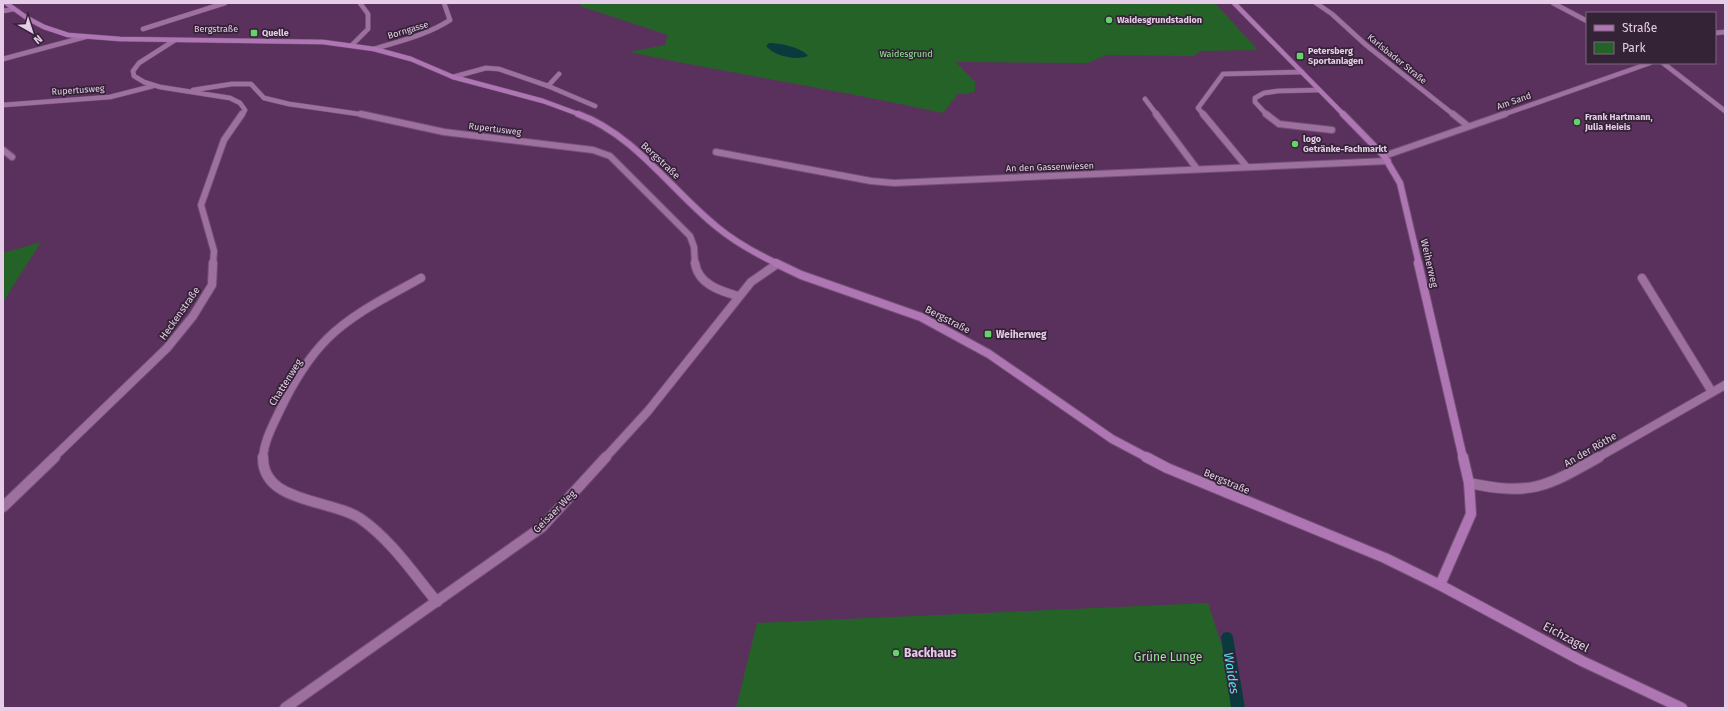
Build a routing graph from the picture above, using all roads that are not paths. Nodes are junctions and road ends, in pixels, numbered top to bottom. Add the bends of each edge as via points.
1 (6, 3) edge
2 (225, 3) edge
3 (360, 3) edge
4 (444, 3) edge
5 (1234, 3) edge
6 (1316, 3) edge
7 (1553, 3) edge
8 (14, 9) junction
9 (3, 11) edge
10 (1586, 20) edge
11 (143, 29) dead end
12 (85, 37) junction
13 (175, 40) junction
14 (352, 45) junction
15 (374, 48) junction
16 (3, 59) edge
17 (1647, 64) edge
18 (1664, 64) edge
19 (1302, 72) junction
20 (559, 74) dead end
21 (453, 77) junction
22 (153, 86) junction
23 (548, 86) junction
24 (1319, 90) junction
25 (187, 91) junction
26 (1145, 99) dead end
27 (3, 105) edge
28 (595, 106) dead end
29 (1725, 111) edge
30 (1468, 126) junction
31 (1332, 130) dead end
32 (3, 150) edge
33 (716, 152) dead end
34 (12, 157) dead end
35 (1386, 158) junction
36 (1247, 167) junction
37 (1197, 170) junction
38 (777, 264) junction
39 (421, 278) dead end
40 (1642, 278) dead end
41 (738, 296) junction
42 (1725, 385) edge
43 (1712, 392) junction
44 (1469, 483) junction
45 (3, 507) edge
46 (1440, 585) junction
47 (437, 602) junction
48 (285, 708) edge
49 (1682, 708) edge

1 - 8 main road, Bergstraße
2 - 11 street
3 - 14 street via 369,15 369,22 365,34
4 - 15 street, Borngasse via 450,20 442,26
5 - 19 main road, Weiherweg
6 - 30 street, Karlsbader Straße
7 - 10 street
8 - 9 street
8 - 12 main road, Bergstraße via 44,27
12 - 13 main road, Bergstraße
12 - 16 street
13 - 14 main road, Bergstraße via 323,42
13 - 22 street, Heckenstraße via 139,63 133,71 139,82
14 - 15 main road, Bergstraße
15 - 21 main road, Bergstraße via 411,59
17 - 30 street, Am Sand
18 - 29 street
19 - 24 main road, Weiherweg
19 - 36 street via 1223,74 1198,108
20 - 23 street
21 - 23 street via 486,68 499,69
21 - 38 main road, Bergstraße via 543,101 593,119 620,136 718,228 740,244
22 - 25 street, Heckenstraße
22 - 27 street, Rupertusweg via 110,97
23 - 28 street
24 - 31 street via 1264,93 1255,98 1255,102 1279,124
24 - 35 main road, Weiherweg
25 - 41 street, Rupertusweg via 220,85 251,84 264,98 289,104 364,114 444,132 603,152 690,236 696,252 698,274 704,281 714,288
25 - 45 street, Heckenstraße via 233,98 245,107 224,140 202,205 214,252 212,285 193,316 167,348
26 - 37 street
30 - 35 street, Am Sand
32 - 34 street
33 - 37 street, An den Gassenwiesen via 894,183
35 - 36 street, An den Gassenwiesen
35 - 44 main road, Weiherweg via 1400,183
36 - 37 street, An den Gassenwiesen
38 - 41 street, Geisaer Weg via 751,282
38 - 46 main road, Bergstraße via 921,317 988,354 1112,440 1167,468 1385,558
39 - 47 street, Chattenweg via 349,322 318,350 281,407 265,445 261,464 270,480 280,488 295,496 344,510 378,532
40 - 43 street
41 - 47 street, Geisaer Weg via 648,411 542,527
42 - 43 street, An der Röthe
43 - 44 street, An der Röthe via 1560,479 1538,488 1516,491
44 - 46 main road, Weiherweg via 1471,514
46 - 49 main road, Eichzagel via 1582,661
47 - 48 street, Geisaer Weg

